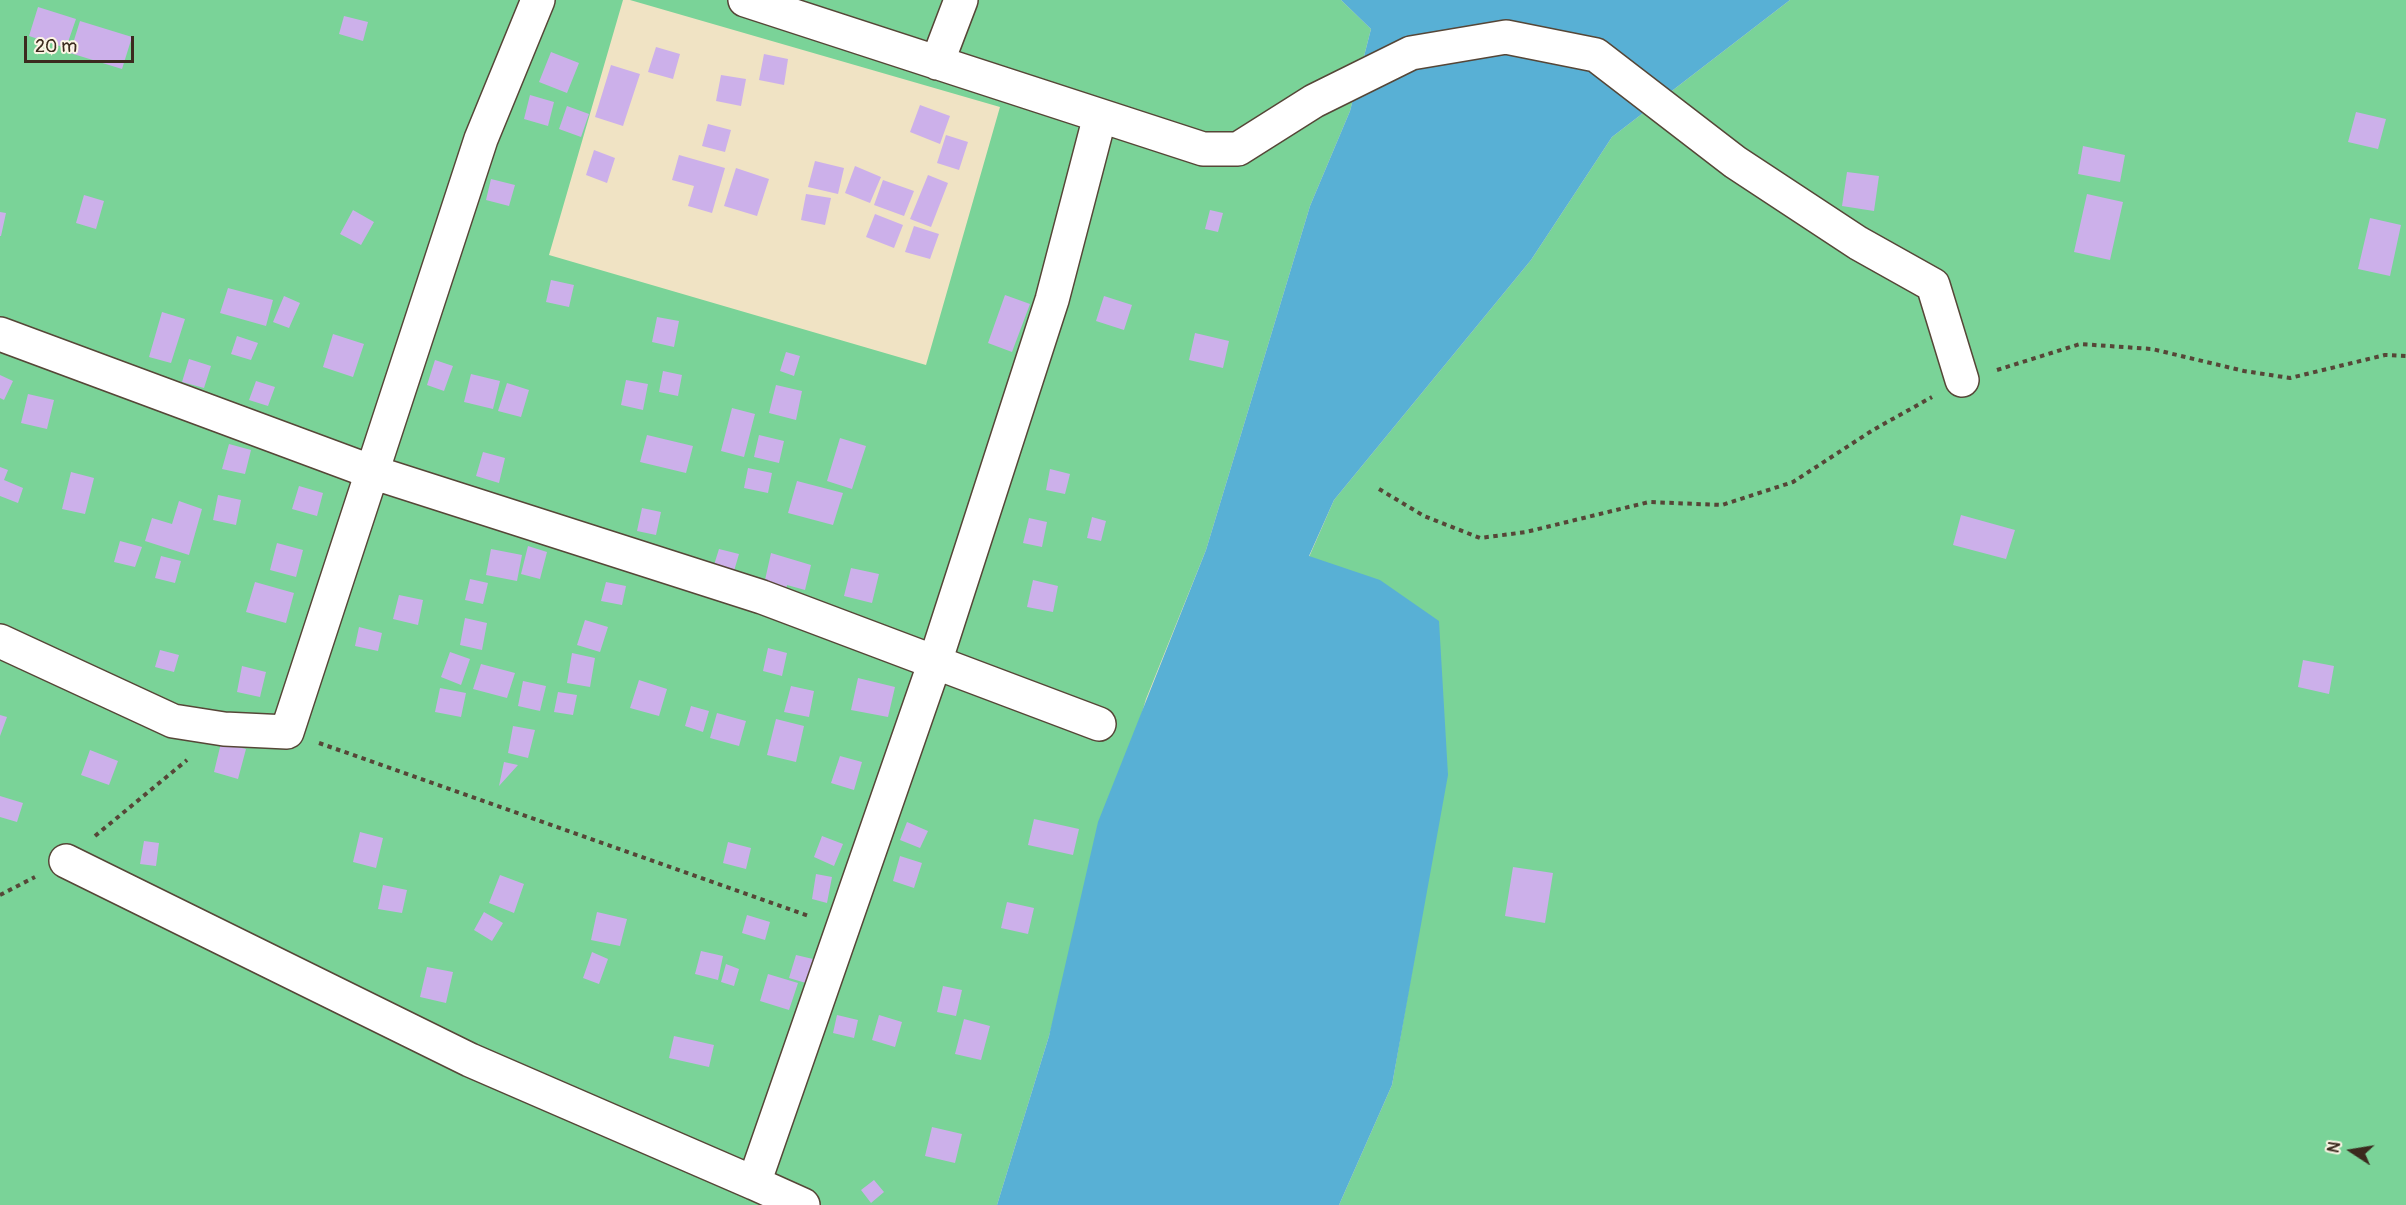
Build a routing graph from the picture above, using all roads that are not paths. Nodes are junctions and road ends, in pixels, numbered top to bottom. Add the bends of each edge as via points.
1 (538, 0) edge
2 (745, 0) edge
3 (961, 0) edge
4 (937, 63) junction
5 (1100, 116) junction
6 (0, 334) edge
7 (1962, 380) road end
8 (372, 472) junction
9 (0, 641) edge
10 (935, 662) junction
11 (1099, 724) dead end
12 (66, 861) road end
13 (754, 1183) junction
14 (803, 1205) edge

1 - 8 street via 481,139
2 - 4 street
3 - 4 street
4 - 5 street
5 - 7 street via 1203,149 1238,148 1314,101 1411,53 1506,37 1596,55 1735,162 1858,243 1933,285
5 - 10 street via 1052,300
6 - 8 street
8 - 9 street via 287,732 224,729 173,721
8 - 10 street via 762,597
10 - 11 street
10 - 13 street
12 - 13 street via 470,1060
13 - 14 street

